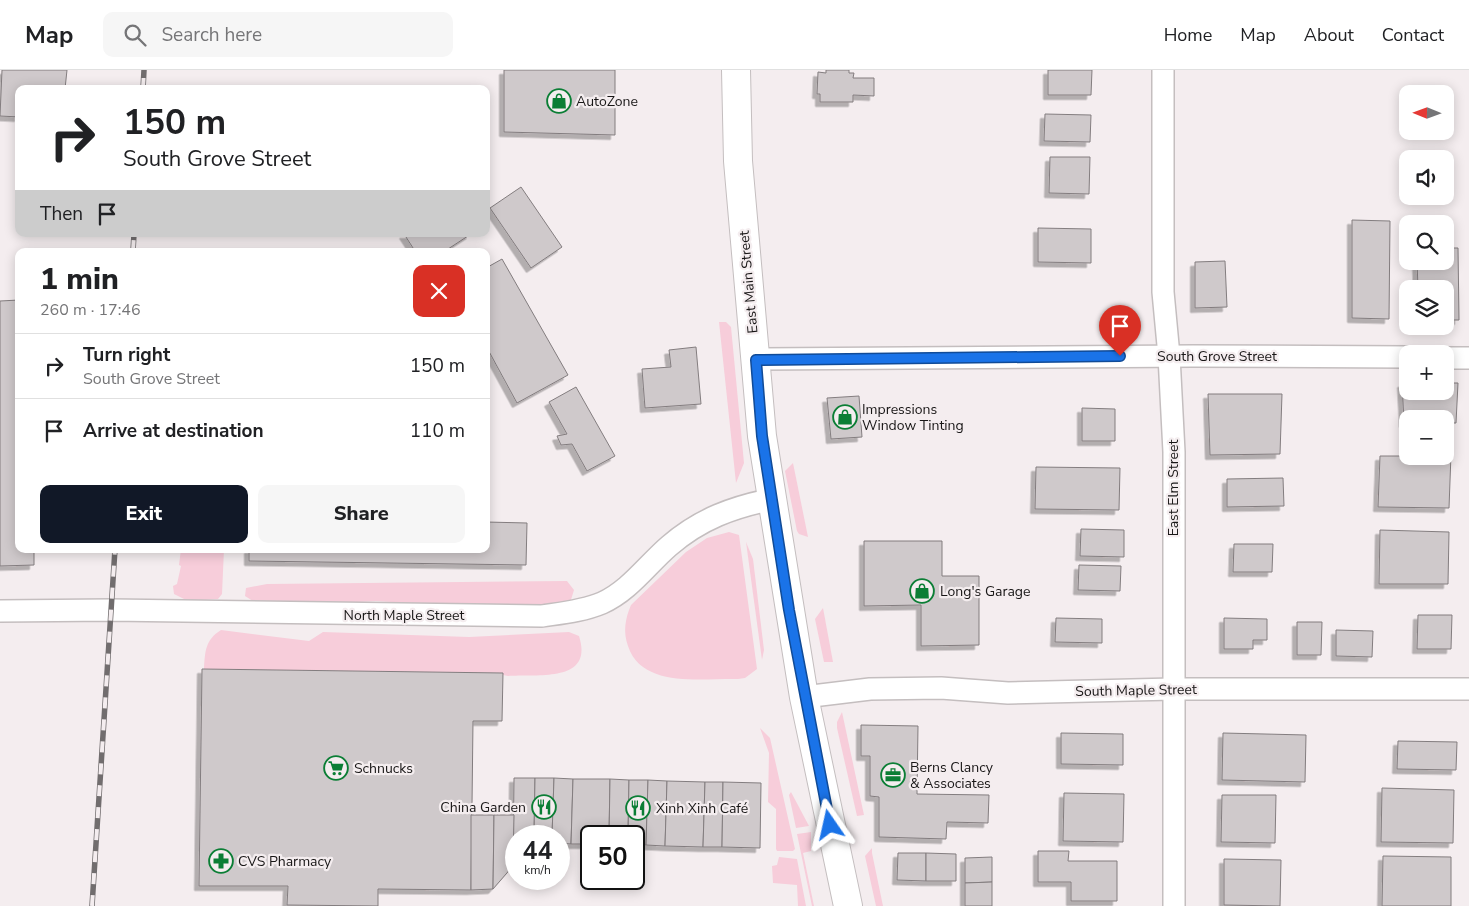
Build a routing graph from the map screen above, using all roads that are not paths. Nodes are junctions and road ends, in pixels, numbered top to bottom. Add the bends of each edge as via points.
1 (736, 70) edge
2 (1163, 70) edge
3 (1169, 356) junction
4 (1399, 357) edge
5 (1454, 358) edge
6 (1469, 358) edge
7 (756, 360) junction
8 (773, 499) junction
9 (0, 611) edge
10 (1173, 689) junction
11 (1469, 689) edge
12 (804, 697) junction
13 (848, 906) edge
14 (1174, 906) edge

1 - 7 main road, East Main Street via 738,161
2 - 3 street, East Elm Street via 1163,292
3 - 4 street, South Grove Street
3 - 7 street, South Grove Street
3 - 10 street, East Elm Street via 1174,452
5 - 6 street
7 - 8 main road, East Main Street via 762,436
8 - 9 street, North Maple Street via 719,513 695,526 669,546 624,590 602,603 574,612 532,616
8 - 12 main road, East Main Street
10 - 11 street, South Maple Street
10 - 12 street, South Maple Street via 1008,692 914,688 870,689
10 - 14 street, East Elm Street
12 - 13 main road, East Main Street

